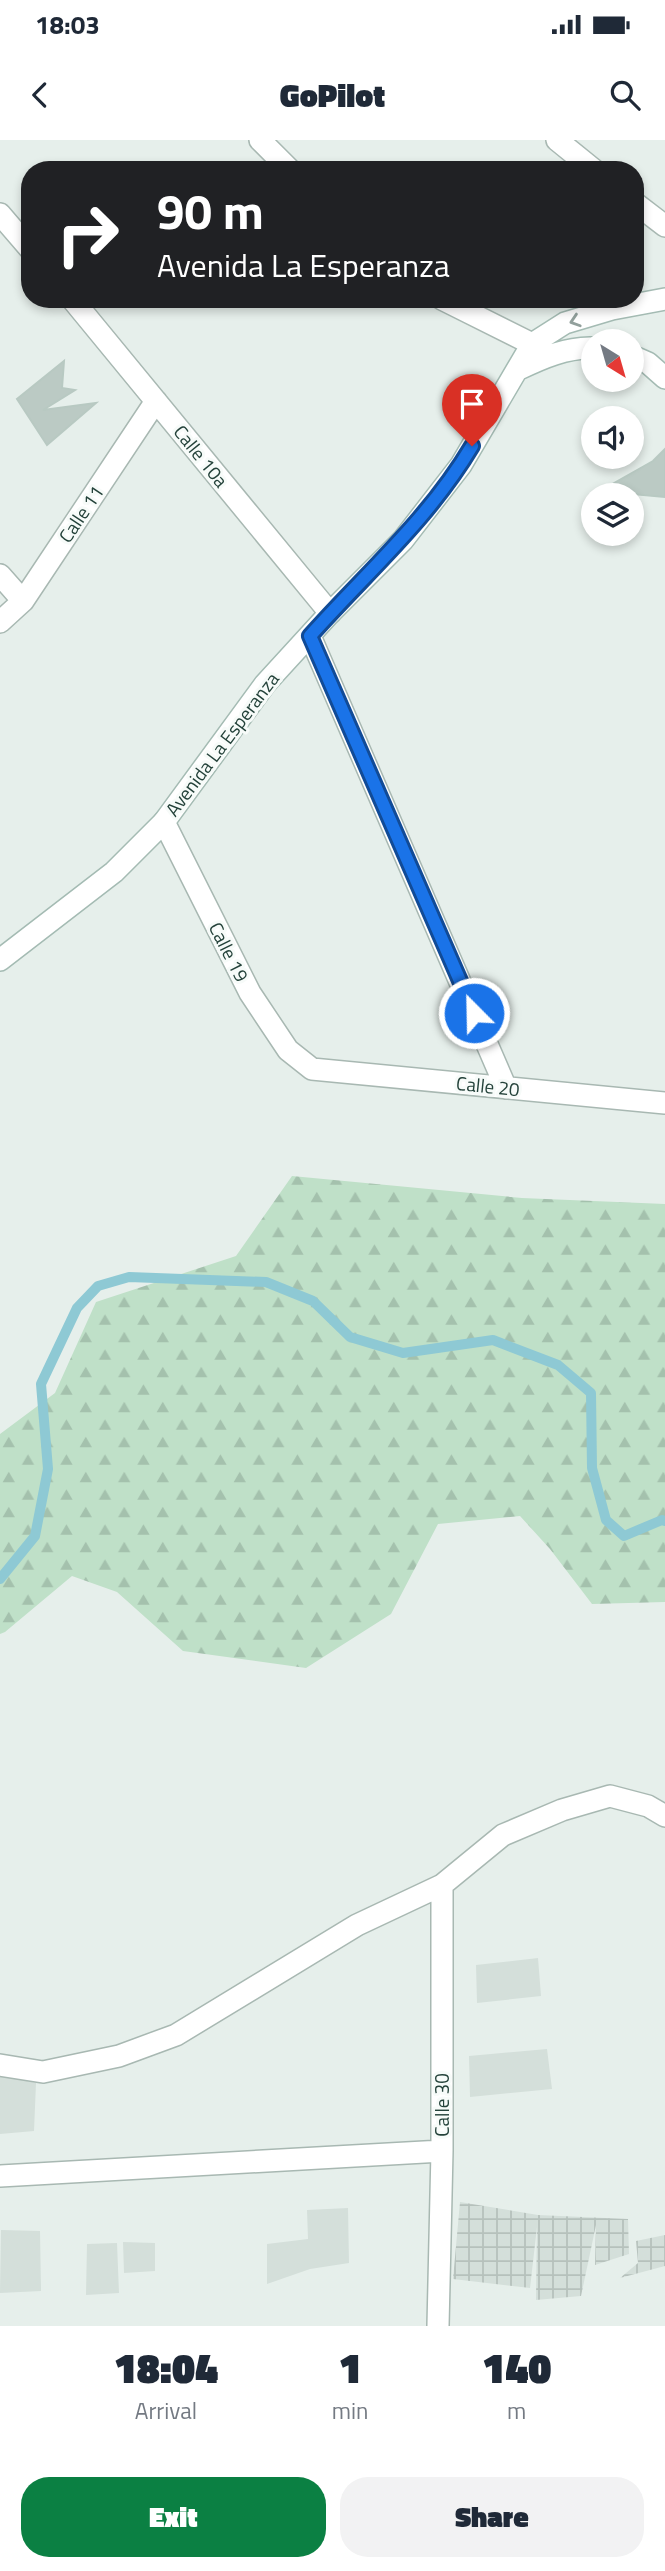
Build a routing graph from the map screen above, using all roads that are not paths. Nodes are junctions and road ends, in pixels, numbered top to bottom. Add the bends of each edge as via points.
1 (260, 140) edge
2 (557, 140) edge
3 (281, 161) edge
4 (583, 161) edge
5 (644, 210) edge
6 (0, 214) edge
7 (665, 226) edge
8 (21, 238) edge
9 (665, 299) edge
10 (644, 303) edge
11 (79, 308) edge
12 (460, 308) edge
13 (617, 308) edge
14 (532, 344) junction
15 (581, 347) edge
16 (644, 361) edge
17 (519, 369) junction
18 (665, 378) edge
19 (156, 401) junction
20 (0, 575) edge
21 (23, 600) junction
22 (330, 613) junction
23 (0, 622) edge
24 (310, 636) junction
25 (164, 822) junction
26 (0, 960) edge
27 (312, 1069) joint
28 (506, 1088) junction
29 (665, 1103) edge
30 (665, 1816) edge
31 (442, 1885) junction
32 (0, 2065) edge
33 (442, 2151) junction
34 (0, 2176) edge
35 (438, 2326) edge

1 - 3 street
2 - 4 street
5 - 7 street
6 - 8 street
9 -> 10 street
11 - 19 street, Calle 10a
12 - 14 street
13 -> 14 street via 565,323
14 - 17 street, Avenida La Esperanza
15 - 17 street
16 - 18 street
17 - 22 street, Avenida La Esperanza via 461,465 403,540
19 - 21 street, Calle 11
19 - 22 street, Calle 10a
20 - 21 street
21 - 23 street, Calle 11
22 - 24 street, Avenida La Esperanza
24 - 25 street, Avenida La Esperanza via 265,684
24 - 28 street
25 - 26 street, Avenida La Esperanza via 114,872
25 - 27 street, Calle 19 via 250,993 288,1050
27 - 28 street, Calle 20
28 - 29 street, Calle 20
30 - 31 street via 648,1806 610,1796 562,1810 503,1835
31 - 32 street via 357,1925 176,2035 119,2056 43,2072
31 - 33 street, Calle 30
33 - 34 street
33 - 35 street, Calle 30

